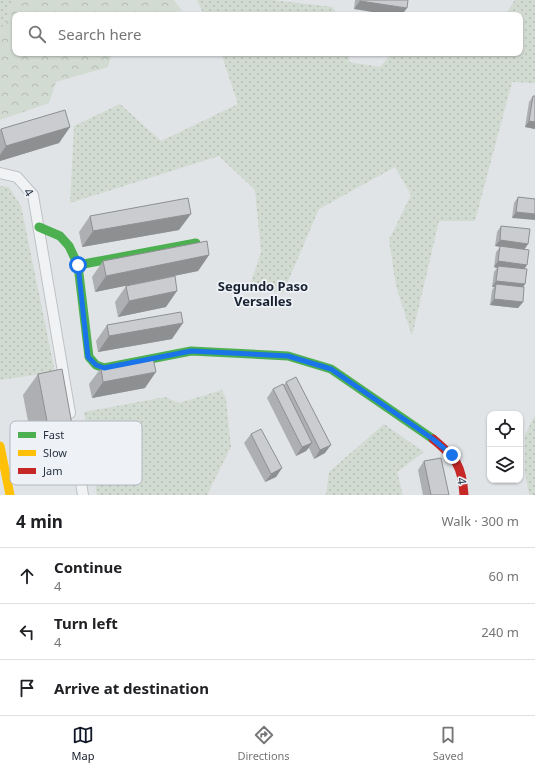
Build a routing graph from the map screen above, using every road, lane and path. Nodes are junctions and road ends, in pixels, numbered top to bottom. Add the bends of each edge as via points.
1 (0, 173) edge
2 (39, 227) junction
3 (196, 243) edge
4 (78, 265) junction
5 (71, 421) edge
6 (0, 446) edge
7 (81, 485) edge
8 (10, 495) edge
9 (83, 495) edge
10 (464, 495) edge

1 - 2 street, 4 via 17,177 33,195
2 - 4 street, 4 via 60,236 69,246
2 - 5 street, 4
3 - 4 street
4 - 10 street, 4 via 88,357 96,365 104,368 191,351 288,356 331,369 433,439 452,455 462,476
6 - 8 street
7 - 9 street, 4

